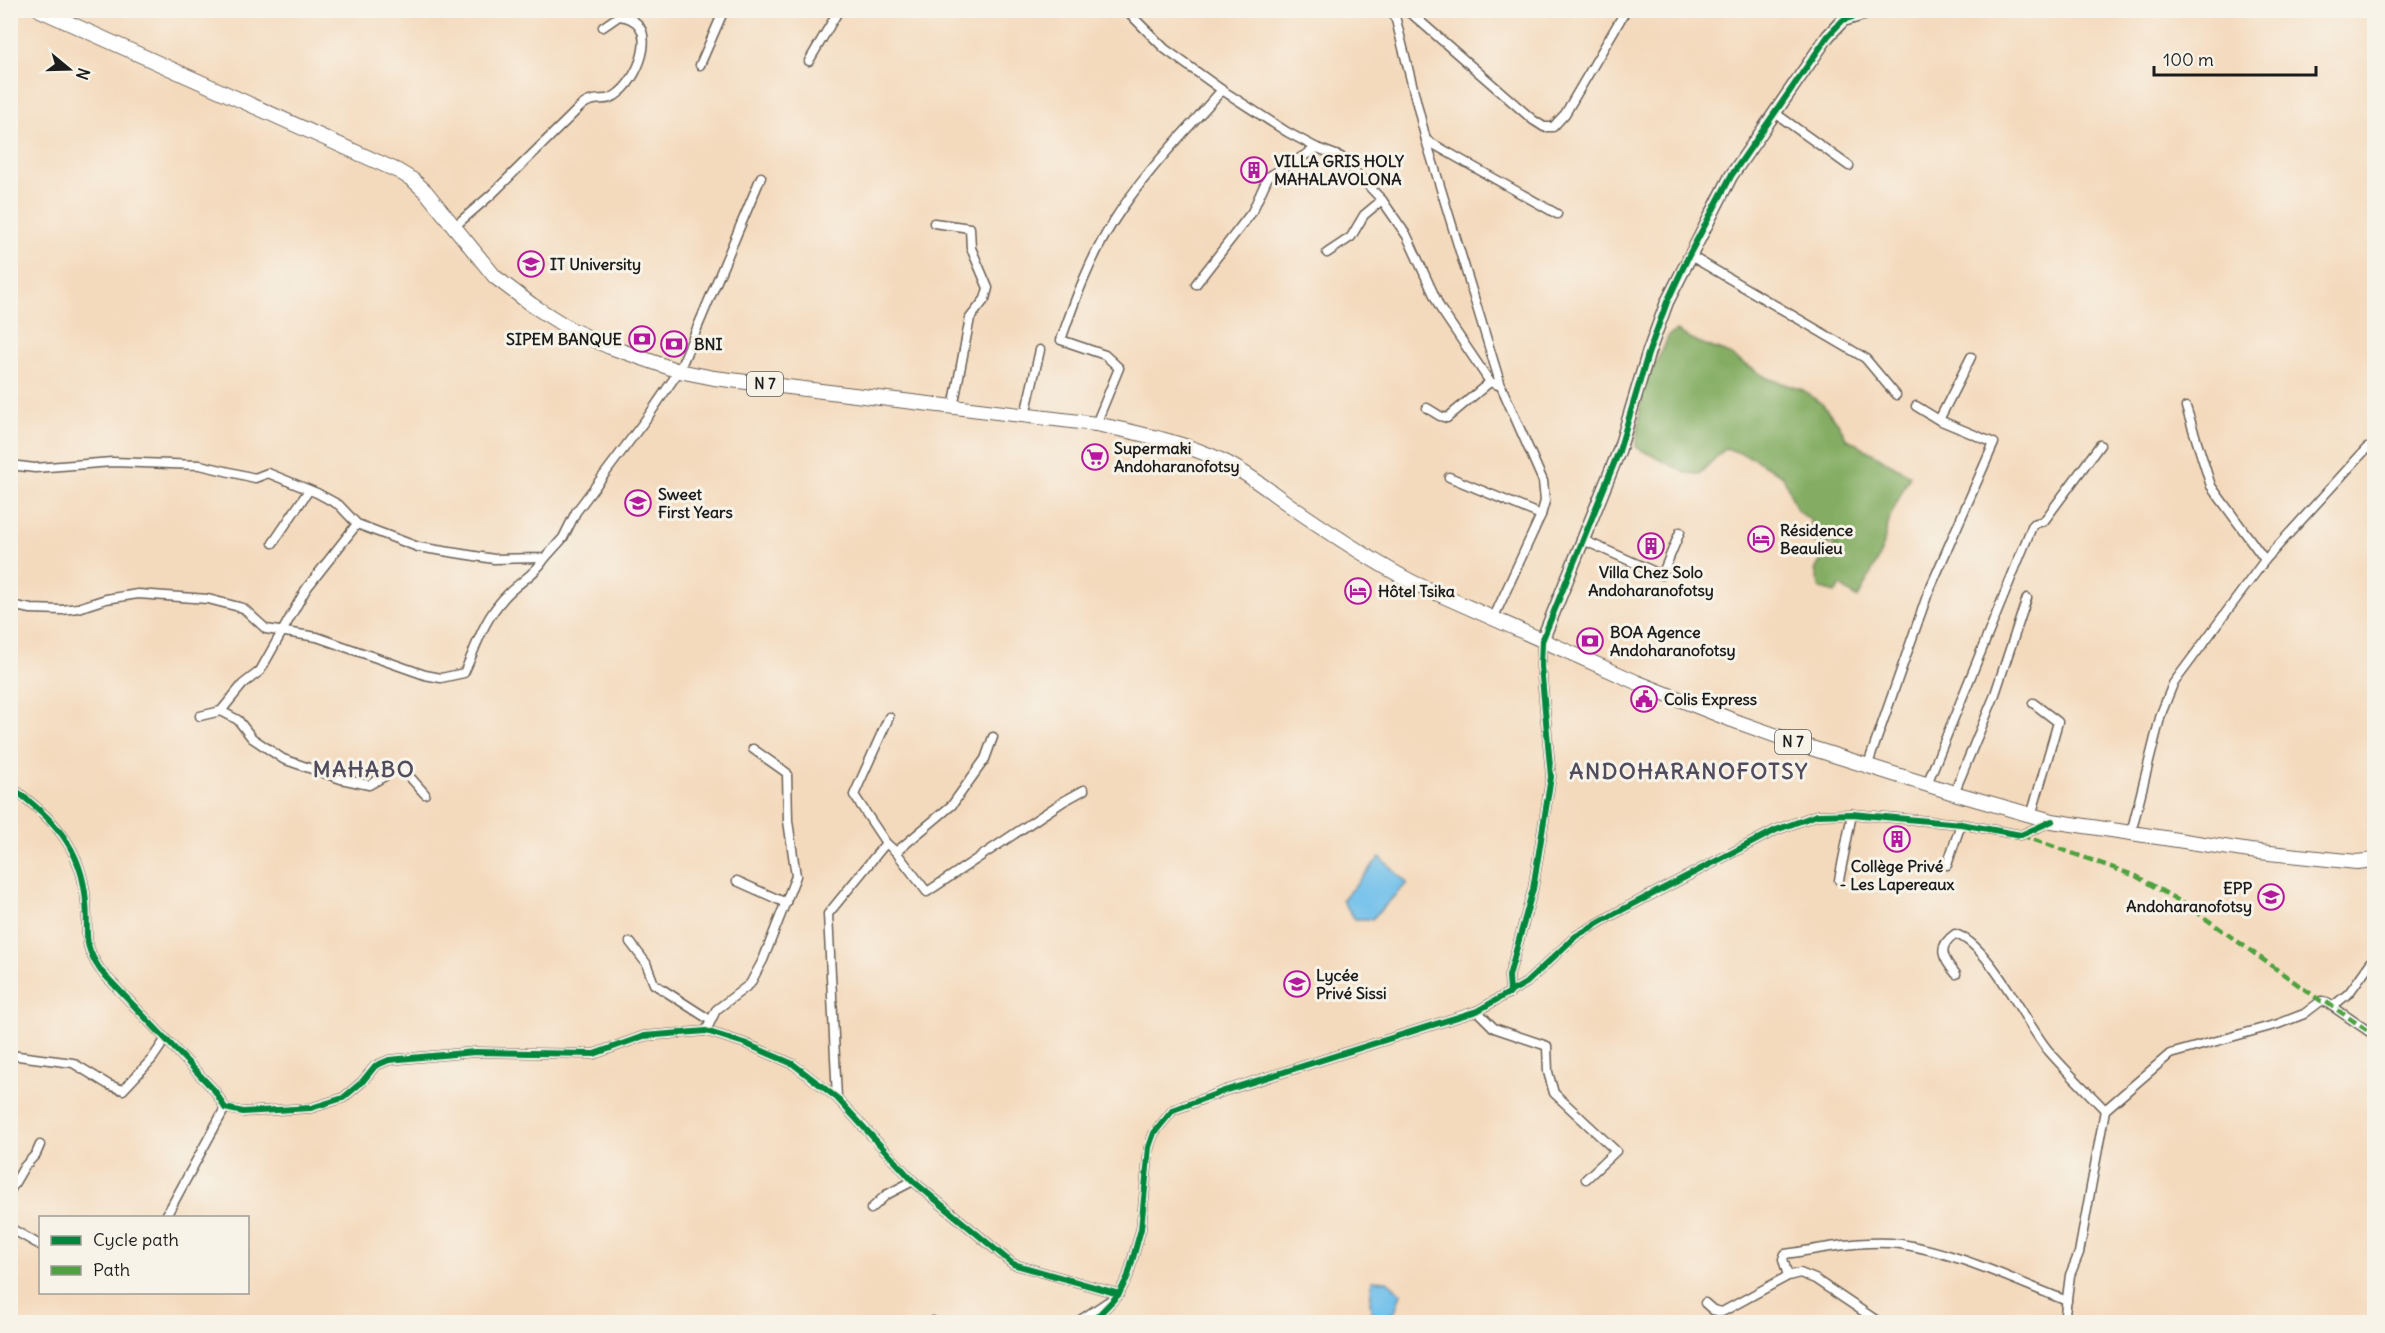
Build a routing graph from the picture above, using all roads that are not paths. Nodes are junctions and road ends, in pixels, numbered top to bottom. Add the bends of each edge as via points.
1 (40, 10) edge
2 (724, 10) edge
3 (839, 10) edge
4 (1126, 10) edge
5 (1390, 10) edge
6 (1403, 10) edge
7 (1626, 10) edge
8 (1876, 10) edge
9 (1414, 13) edge
10 (603, 27) dead end
11 (809, 61) dead end
12 (700, 65) dead end
13 (1222, 90) junction
14 (1775, 113) junction
15 (1426, 140) junction
16 (1317, 148) junction
17 (1849, 166) dead end
18 (761, 177) dead end
19 (1382, 200) junction
20 (1557, 214) dead end
21 (934, 223) dead end
22 (455, 226) junction
23 (1327, 253) dead end
24 (1689, 255) junction
25 (1196, 284) dead end
26 (1040, 350) dead end
27 (1971, 357) dead end
28 (679, 371) junction
29 (1490, 382) junction
30 (1501, 386) junction
31 (1896, 395) dead end
32 (1916, 406) dead end
33 (2186, 407) dead end
34 (953, 408) junction
35 (1427, 408) dead end
36 (1025, 415) junction
37 (1939, 420) junction
38 (1096, 424) junction
39 (2100, 445) dead end
40 (2367, 448) dead end
41 (10, 465) edge
42 (1449, 477) dead end
43 (309, 490) junction
44 (1541, 515) junction
45 (357, 524) junction
46 (1680, 532) dead end
47 (1582, 540) junction
48 (273, 543) dead end
49 (546, 558) junction
50 (2265, 560) junction
51 (2027, 598) dead end
52 (10, 605) edge
53 (1493, 619) junction
54 (281, 631) junction
55 (1542, 641) junction
56 (2033, 704) dead end
57 (221, 711) junction
58 (200, 716) dead end
59 (889, 717) dead end
60 (993, 737) dead end
61 (753, 749) dead end
62 (1868, 767) junction
63 (1927, 784) junction
64 (11, 785) edge
65 (1084, 790) dead end
66 (1954, 793) junction
67 (425, 794) dead end
68 (10, 810) edge
69 (1852, 814) junction
70 (2031, 816) junction
71 (2052, 821) junction
72 (1960, 824) junction
73 (2131, 833) junction
74 (886, 843) junction
75 (896, 852) junction
76 (2374, 860) edge
77 (1947, 865) dead end
78 (1839, 880) dead end
79 (737, 881) dead end
80 (786, 903) junction
81 (630, 942) dead end
82 (2374, 958) edge
83 (1956, 974) dead end
84 (1510, 993) junction
85 (2333, 1006) junction
86 (1477, 1011) junction
87 (710, 1020) junction
88 (706, 1031) junction
89 (2374, 1035) edge
90 (165, 1040) junction
91 (10, 1055) edge
92 (837, 1098) junction
93 (225, 1108) junction
94 (2105, 1110) junction
95 (40, 1145) dead end
96 (1586, 1179) dead end
97 (913, 1181) junction
98 (10, 1191) edge
99 (872, 1209) dead end
100 (166, 1216) edge
101 (10, 1228) edge
102 (39, 1244) edge
103 (1788, 1275) junction
104 (1119, 1294) junction
105 (2067, 1301) junction
106 (1705, 1303) dead end
107 (1077, 1323) edge
108 (1092, 1323) edge
109 (1879, 1323) edge
110 (2064, 1323) edge
111 (2071, 1323) edge

1 - 22 main road, N 7 via 398,171 426,192
2 - 12 street
3 - 11 street
4 - 13 street via 1165,49
5 - 15 street via 1396,20
6 - 9 street
7 - 9 street via 1553,128 1533,120
8 - 14 street via 1843,20
10 - 22 street via 619,16 630,17 642,27 645,41 633,76 612,98 590,101 578,109
13 - 16 street
13 - 38 street via 1149,173 1113,222 1080,284 1060,340 1105,355 1119,368
14 - 17 street
14 - 24 street via 1731,177
15 - 20 street
15 - 30 street
16 - 19 street via 1341,157
16 - 25 street via 1268,177 1252,212
18 - 28 street
19 - 23 street via 1364,216 1351,237
19 - 29 street via 1407,236 1440,308
21 - 34 street via 970,228 971,248 988,288 985,299 970,318
22 - 28 main road, N 7 via 495,277 532,305 590,338
24 - 31 street via 1865,358
24 - 47 street via 1666,302 1619,451
26 - 36 street
27 - 37 street
28 - 34 main road, N 7
28 - 49 street
29 - 30 street
29 - 35 street via 1447,418
30 - 44 street via 1543,481 1545,501
32 - 37 street
33 - 50 street via 2211,486
34 - 36 main road, N 7
36 - 38 main road, N 7
37 - 62 street via 1994,443 1928,593
38 - 53 main road, N 7 via 1149,436 1221,460 1389,570
39 - 63 street via 2044,521 2032,524
40 - 50 street
41 - 43 street via 200,465 255,478 268,473
42 - 44 street
43 - 45 street via 339,505
43 - 48 street
44 - 53 street
45 - 49 street via 418,547 494,560
45 - 54 street via 306,589
46 - 47 street via 1662,574
47 - 55 street
49 - 54 street via 487,617 464,673 441,678 425,675 317,637
50 - 73 street via 2173,684 2161,714
51 - 66 street via 1994,697
52 - 54 street via 62,610 138,594 208,599 243,608 266,629
53 - 55 main road, N 7
54 - 57 street via 260,671 243,684
55 - 62 main road, N 7 via 1731,720
55 - 84 street via 1551,777 1533,889 1509,976
56 - 70 street via 2058,722
57 - 58 street
57 - 67 street via 238,720 252,738 283,759 341,779 369,784 401,767
59 - 74 street via 854,795
60 - 75 street via 985,759 952,805
61 - 80 street via 787,773 788,821 796,876
62 - 63 main road, N 7
63 - 66 main road, N 7
64 - 68 street
64 - 90 street via 37,806 74,850 86,903 89,954
65 - 75 street via 927,892
66 - 70 main road, N 7
69 - 72 street
69 - 78 street
69 - 84 street via 1817,815 1776,830 1616,913 1576,936
70 - 71 main road, N 7
71 - 72 street via 2021,835
71 - 73 main road, N 7
72 - 77 street
73 - 76 main road, N 7 via 2250,851 2357,862
74 - 75 street
74 - 92 street via 828,914
79 - 80 street
80 - 87 street via 750,984 716,1010
81 - 87 street via 646,963 654,984
82 - 85 street via 2349,993
83 - 94 street via 1944,958 1943,948 1955,934 1968,940 2001,978 2047,1049
84 - 86 street
85 - 89 street
85 - 94 street via 2321,1002 2278,1024 2170,1054
86 - 96 street via 1494,1028 1547,1046 1554,1093 1616,1151
86 - 104 street via 1224,1090 1173,1110 1154,1132 1149,1147 1141,1229
87 - 88 street
88 - 92 street via 793,1064
88 - 93 street via 644,1036 594,1054 475,1052 389,1060 375,1066 343,1098 311,1108 243,1112
90 - 91 street via 123,1090 73,1063
90 - 93 street via 215,1091
92 - 97 street
93 - 100 street
94 - 105 street
95 - 98 street
97 - 99 street via 886,1195
97 - 104 street via 1013,1264
101 - 102 street
103 - 105 street via 1785,1254 1854,1244 1899,1244 1969,1263
103 - 106 street via 1722,1312
103 - 109 street via 1800,1273 1815,1279
104 - 107 street
104 - 108 street
105 - 110 street
105 - 111 street

